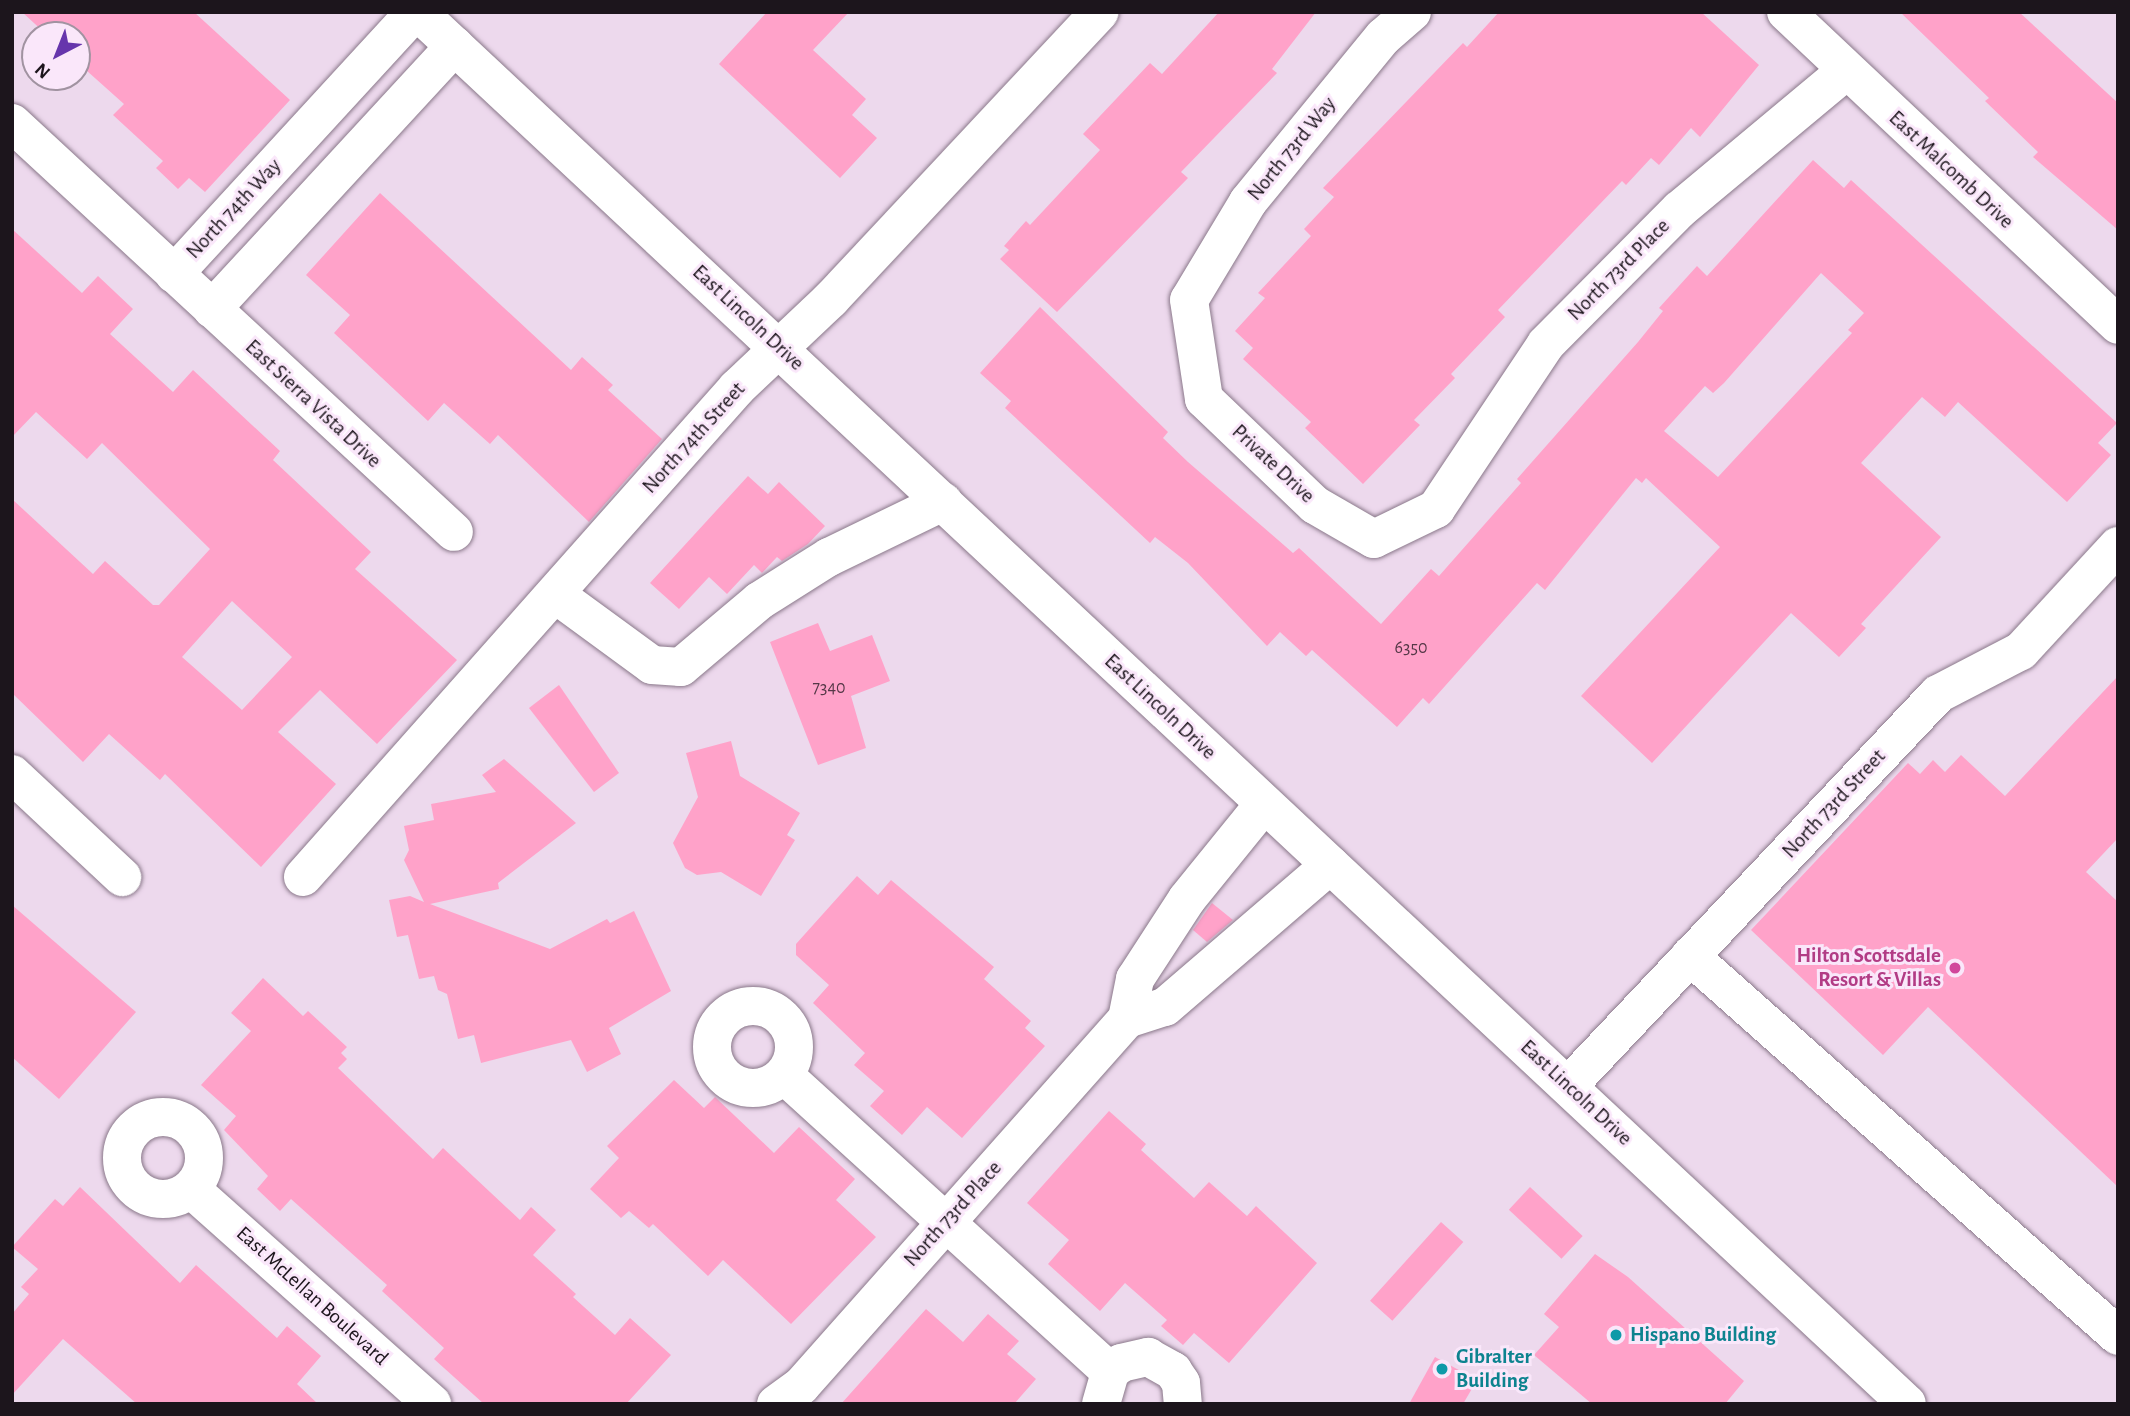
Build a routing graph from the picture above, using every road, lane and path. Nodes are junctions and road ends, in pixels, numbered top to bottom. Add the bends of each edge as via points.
1 (416, 12) edge
2 (1100, 12) edge
3 (1412, 12) edge
4 (1787, 12) edge
5 (455, 46) junction
6 (1846, 71) junction
7 (12, 123) edge
8 (174, 274) junction
9 (1189, 300) joint
10 (212, 309) junction
11 (2118, 325) edge
12 (780, 347) junction
13 (943, 502) junction
14 (1436, 509) joint
15 (454, 532) dead end
16 (2118, 546) edge
17 (555, 594) junction
18 (12, 774) edge
19 (1264, 804) junction
20 (1330, 865) junction
21 (122, 877) dead end
22 (303, 877) dead end
23 (1690, 956) junction
24 (1127, 1019) junction
25 (783, 1075) dead end
26 (1568, 1086) junction
27 (191, 1189) dead end
28 (945, 1222) junction
29 (2118, 1336) edge
30 (1106, 1388) edge
31 (1911, 1403) edge
32 (432, 1404) edge
33 (776, 1404) edge
34 (1183, 1404) edge

1 - 5 street, East Lincoln Drive
1 - 8 street, North 74th Way
2 - 12 street, North 74th Street via 831,299
3 - 9 street, North 73rd Way via 1383,37 1248,202
4 - 6 street, East Malcomb Drive
5 - 10 street
5 - 12 street, East Lincoln Drive
6 - 11 street, East Malcomb Drive
6 - 14 street, North 73rd Place via 1679,210 1546,344
7 - 8 street, North 74th Way
8 - 10 street, East Sierra Vista Drive
9 - 14 street, Private Drive via 1204,399 1315,505 1374,539
10 - 15 street, East Sierra Vista Drive
12 - 13 street, East Lincoln Drive
12 - 17 street, North 74th Street via 737,387
13 - 17 street via 829,557 759,601 681,667 652,665
13 - 19 street, East Lincoln Drive
16 - 23 street, North 73rd Street via 2021,651 1938,694
17 - 22 street, North 74th Street
18 - 21 street
19 - 20 street, East Lincoln Drive
19 - 24 street via 1187,899 1135,979
20 - 24 street via 1165,1007
20 - 26 street, East Lincoln Drive
23 - 26 street, North 73rd Street
23 - 29 street
24 - 28 street, North 73rd Place
25 - 28 street
26 - 31 street, East Lincoln Drive
27 - 32 street, East McLellan Boulevard
28 - 30 street
28 - 33 street, North 73rd Place via 801,1386
30 - 34 street via 1134,1358 1162,1362 1181,1383

